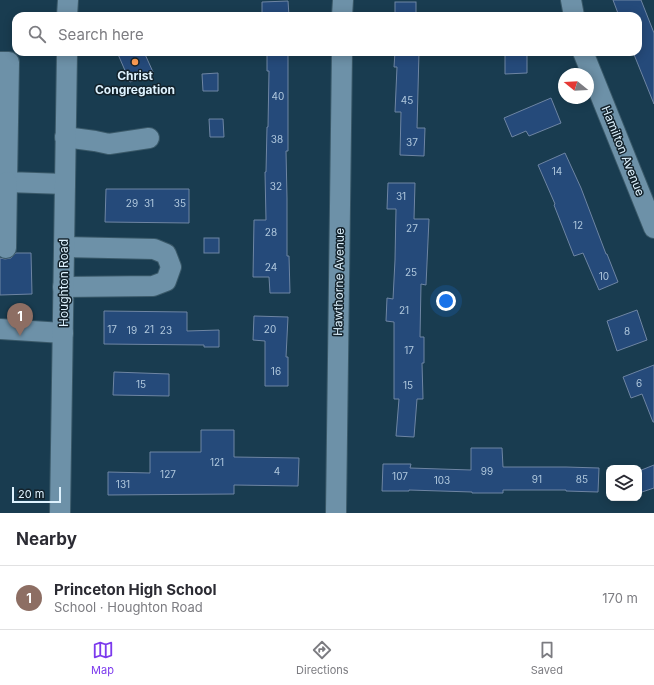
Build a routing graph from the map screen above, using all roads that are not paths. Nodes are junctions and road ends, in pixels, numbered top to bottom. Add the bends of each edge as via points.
1 (68, 0) edge
2 (343, 0) edge
3 (571, 0) edge
4 (67, 12) edge
5 (342, 12) edge
6 (573, 12) edge
7 (67, 56) edge
8 (342, 56) edge
9 (585, 56) edge
10 (0, 62) edge
11 (66, 137) junction
12 (149, 138) dead end
13 (7, 182) junction
14 (65, 184) junction
15 (654, 228) edge
16 (64, 247) junction
17 (6, 248) dead end
18 (63, 287) junction
19 (0, 329) edge
20 (63, 333) junction
21 (60, 513) edge
22 (336, 513) edge

1 - 4 street
2 - 5 street
3 - 6 street
7 - 11 street, Houghton Road
8 - 22 street, Hawthorne Avenue
9 - 15 street, Hamilton Avenue
10 - 13 street via 9,62
11 - 12 street via 109,144
11 - 14 street, Houghton Road
13 - 14 street
13 - 17 street
14 - 16 street, Houghton Road
16 - 18 street, Houghton Road
16 - 18 street via 154,249 166,254 171,267 166,281 153,286
18 - 20 street, Houghton Road
19 - 20 street
20 - 21 street, Houghton Road

